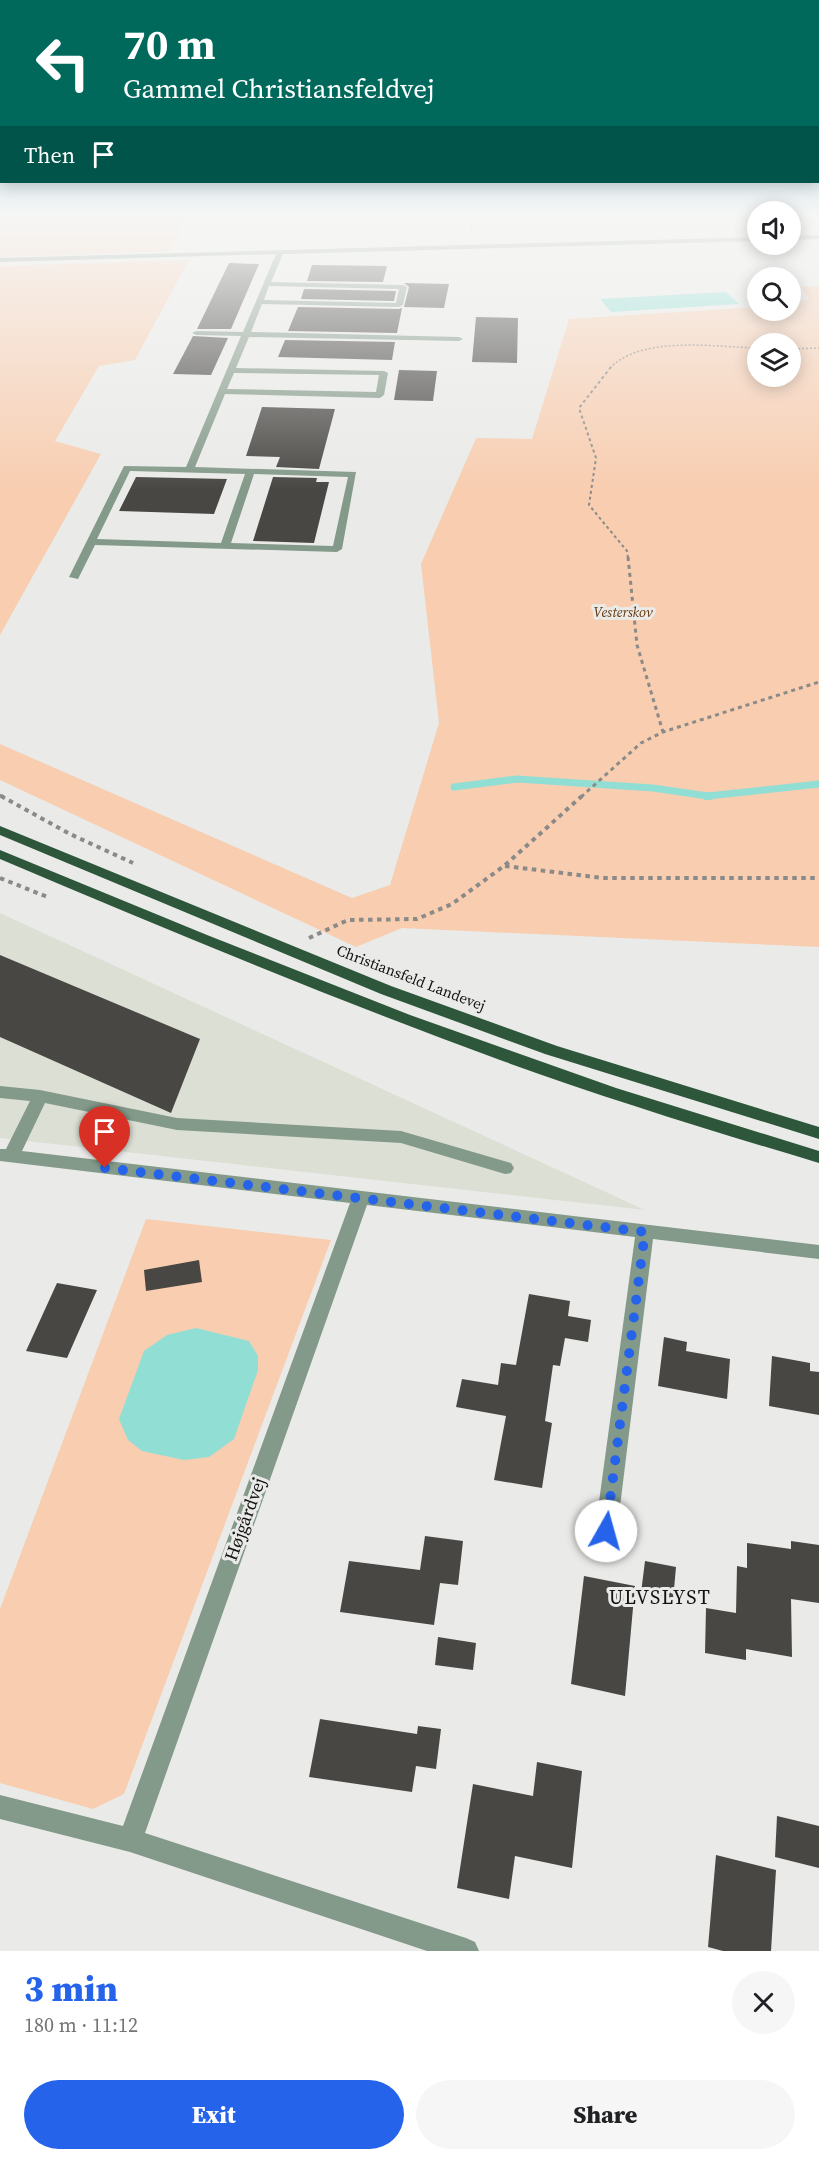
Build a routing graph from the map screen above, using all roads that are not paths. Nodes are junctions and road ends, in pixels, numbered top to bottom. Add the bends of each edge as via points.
1 (257, 308) edge
2 (196, 333) dead end
3 (246, 334) junction
4 (459, 339) dead end
5 (231, 370) junction
6 (222, 391) junction
7 (189, 470) junction
8 (250, 472) junction
9 (91, 542) junction
10 (225, 546) junction
11 (74, 577) dead end
12 (0, 830) edge
13 (0, 854) edge
14 (0, 1092) edge
15 (40, 1096) junction
16 (819, 1133) edge
17 (6, 1156) edge
18 (819, 1157) edge
19 (506, 1167) dead end
20 (361, 1198) junction
21 (645, 1232) junction
22 (819, 1252) edge
23 (606, 1531) dead end
24 (0, 1807) edge
25 (130, 1840) junction
26 (430, 1945) edge
27 (466, 1951) edge

1 - 3 street
2 - 3 street
3 - 4 street
3 - 5 street
5 - 6 street
5 - 6 street via 384,374 380,395
6 - 7 street
7 - 8 street
7 - 9 street via 127,468
8 - 10 street
8 - 10 street via 353,474 337,549
9 - 10 street
9 - 11 street
12 - 16 main road, Christiansfeld Landevej via 386,990 551,1050
13 - 18 main road via 286,973 491,1052
14 - 15 street
15 - 17 street
15 - 19 street via 177,1124 401,1137
17 - 20 street
20 - 21 street
20 - 25 street, Højgårdvej
21 - 22 street
21 - 23 street
24 - 25 street
25 - 26 street
26 - 27 street

